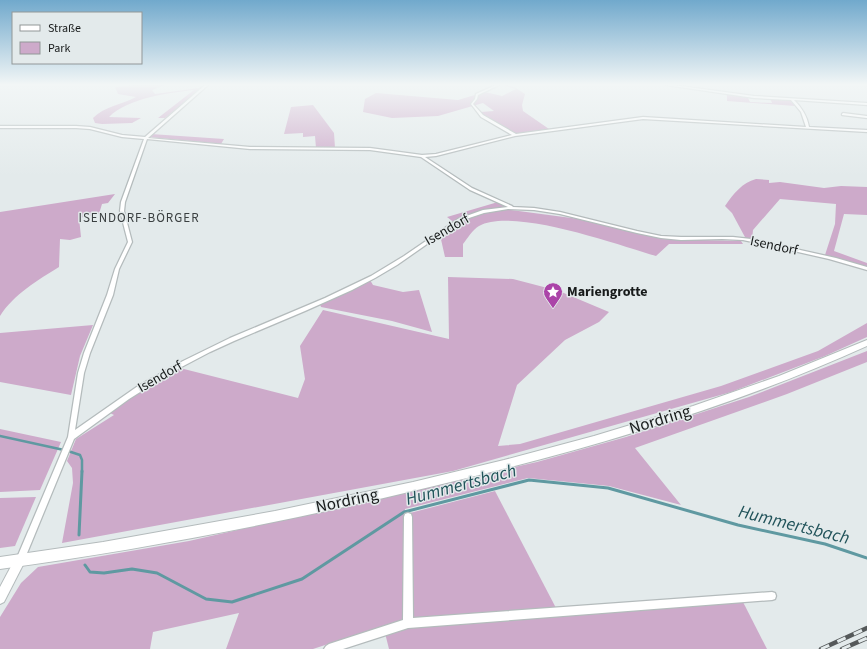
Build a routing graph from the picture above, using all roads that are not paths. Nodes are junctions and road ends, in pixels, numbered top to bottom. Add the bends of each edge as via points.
1 (172, 115) edge
2 (481, 115) edge
3 (805, 115) edge
4 (843, 115) edge
5 (843, 120) dead end
6 (0, 127) edge
7 (808, 128) junction
8 (867, 131) edge
9 (515, 135) junction
10 (146, 138) junction
11 (422, 156) junction
12 (514, 208) junction
13 (867, 269) edge
14 (867, 343) edge
15 (69, 440) junction
16 (408, 517) dead end
17 (20, 561) junction
18 (0, 563) edge
19 (772, 596) dead end
20 (0, 598) edge
21 (408, 623) junction
22 (328, 649) edge

1 - 10 street
2 - 9 street
3 - 7 street
4 - 5 street
6 - 10 street via 83,127 122,136
7 - 8 street
7 - 9 street via 650,118
9 - 11 street via 436,155
10 - 11 street via 250,148 370,149
10 - 15 street via 123,202 122,211 130,242 117,269 83,366
11 - 12 street via 471,189
12 - 13 street, Isendorf via 582,218 662,237 743,239
12 - 15 street, Isendorf via 469,215 374,276 185,362 136,390
14 - 17 main road, Nordring via 773,382 682,414 476,473 338,504 144,541
15 - 17 street
16 - 21 street
17 - 18 main road, Nordring
17 - 20 street
19 - 21 street
21 - 22 street

